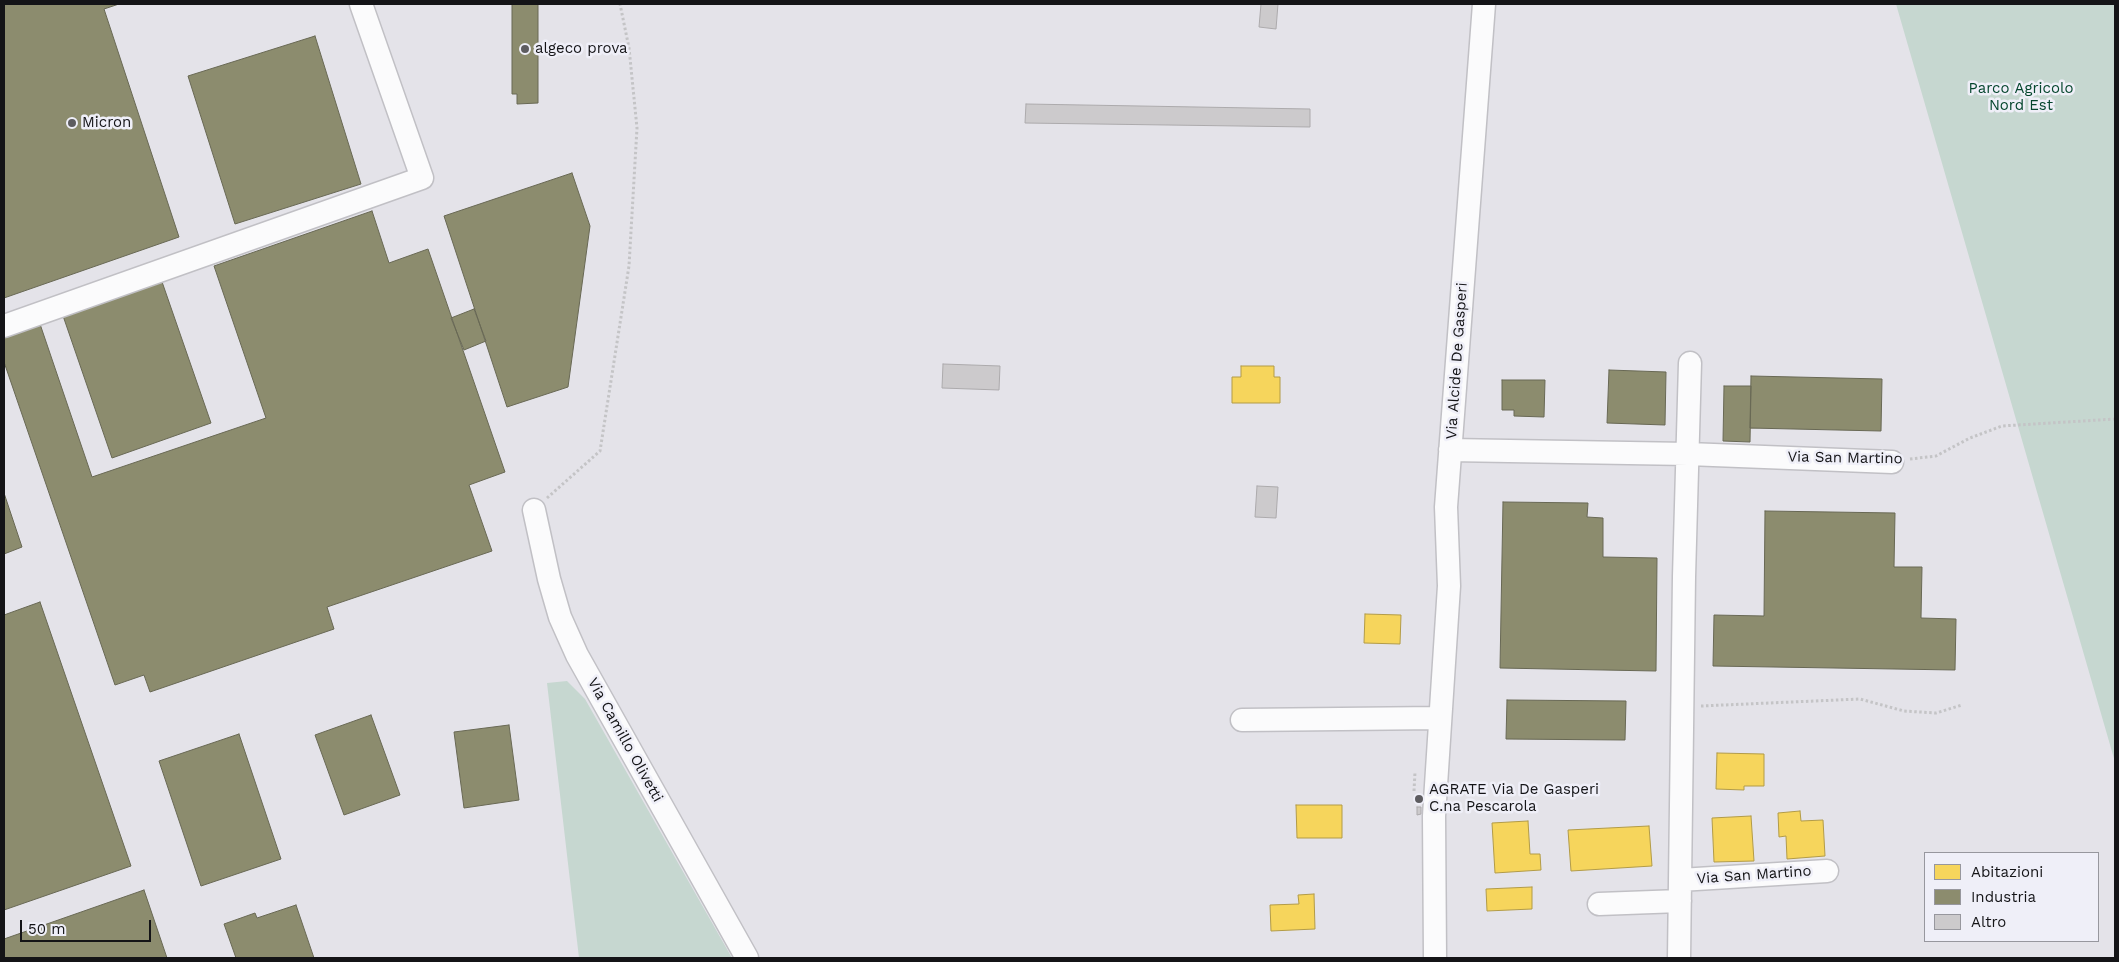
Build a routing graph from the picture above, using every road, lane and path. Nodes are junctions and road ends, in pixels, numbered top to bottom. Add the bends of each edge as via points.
1 (361, 4) edge
2 (620, 4) edge
3 (1484, 4) edge
4 (4, 326) edge
5 (1690, 363) dead end
6 (2115, 419) edge
7 (1450, 450) junction
8 (1688, 454) junction
9 (1892, 462) joint
10 (534, 510) joint
11 (1962, 704) dead end
12 (1682, 707) junction
13 (1439, 718) junction
14 (1242, 720) dead end
15 (1828, 871) dead end
16 (1680, 890) junction
17 (1600, 904) dead end
18 (747, 958) edge
19 (1435, 958) edge
20 (1679, 958) edge

1 - 4 street via 422,178
2 - 10 path via 629,48 637,128 629,266 600,451
3 - 7 street, Via Alcide De Gasperi
5 - 8 street, Via San Martino
6 - 9 path, Via San Martino via 2002,426 1936,456
7 - 8 street, Via San Martino
7 - 13 street, Via Alcide De Gasperi via 1446,508 1449,595
8 - 9 street, Via San Martino
8 - 12 street, Via San Martino
10 - 18 street, Via Camillo Olivetti via 548,579 577,655
11 - 12 path via 1936,714 1904,711 1860,699
12 - 16 street, Via San Martino
13 - 14 street
13 - 19 street, Via Alcide De Gasperi via 1434,816
15 - 16 street, Via San Martino
16 - 17 street, Via San Martino
16 - 20 street, Via San Martino

